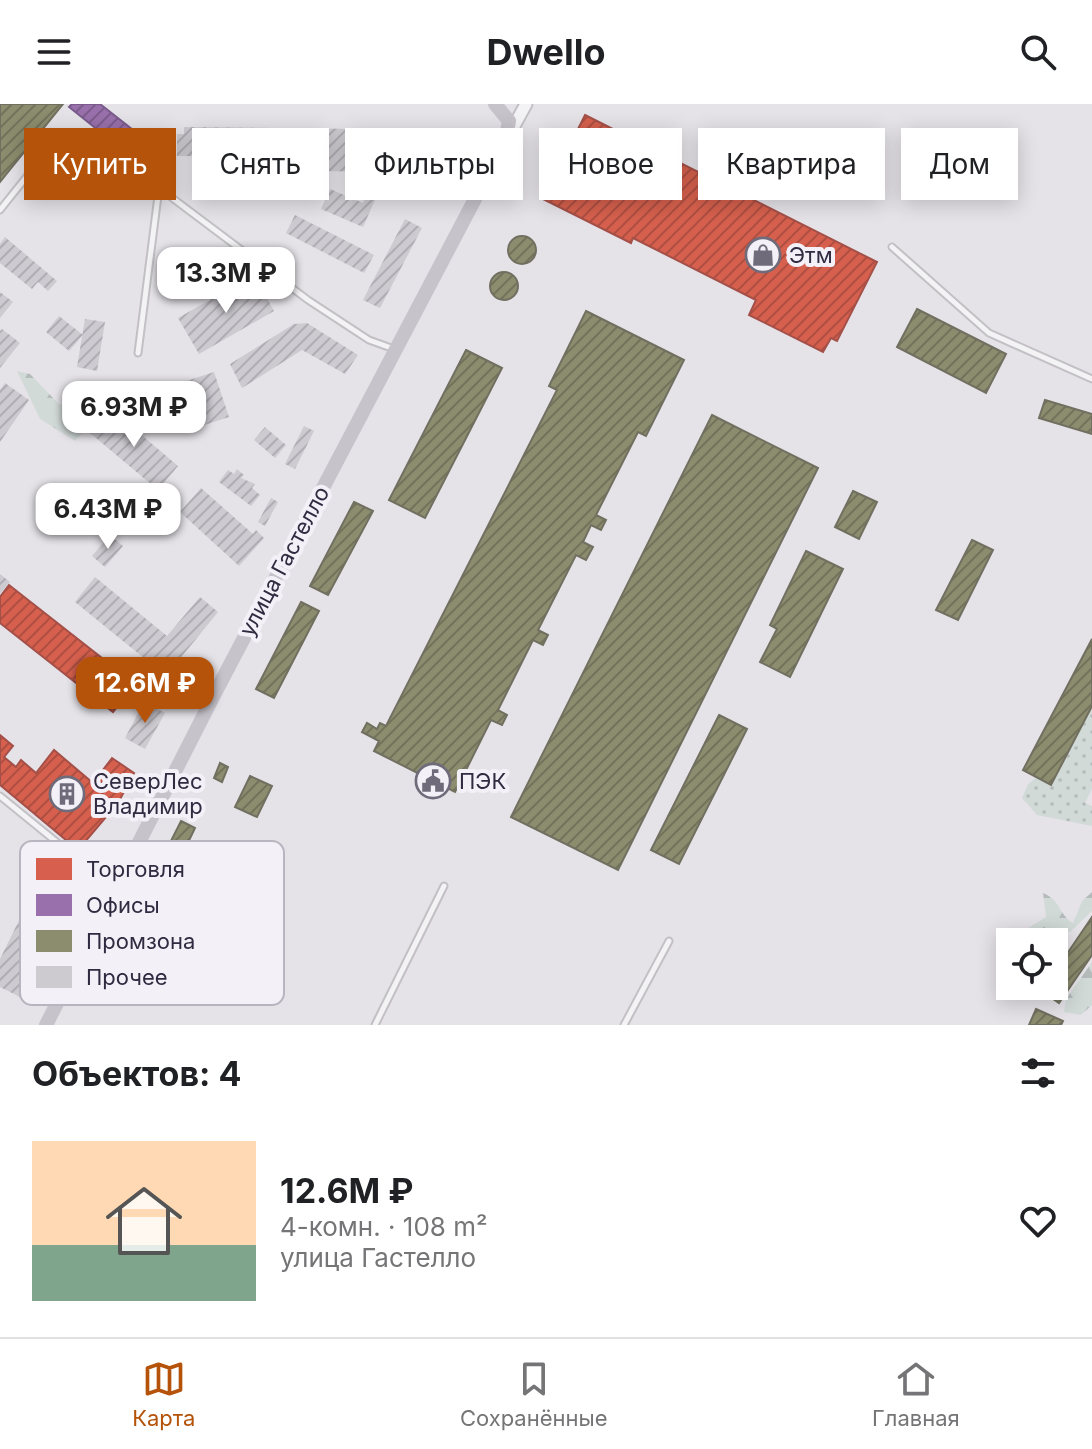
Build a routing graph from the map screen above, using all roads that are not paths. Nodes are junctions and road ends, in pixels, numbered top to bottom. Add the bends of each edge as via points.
1 (526, 104) edge
2 (500, 109) edge
3 (508, 128) edge
4 (513, 128) edge
5 (24, 180) edge
6 (475, 200) edge
7 (0, 210) edge
8 (892, 247) dead end
9 (396, 350) junction
10 (138, 353) dead end
11 (1092, 379) edge
12 (0, 796) edge
13 (56, 841) edge
14 (139, 841) edge
15 (444, 886) dead end
16 (669, 941) dead end
17 (56, 1005) edge
18 (46, 1025) edge
19 (375, 1025) edge
20 (624, 1025) edge

1 - 4 street, улица Гастелло
2 - 3 main road, улица Гастелло
5 - 7 lane
6 - 9 main road, улица Гастелло
8 - 11 lane via 989,333
9 - 10 lane via 369,340 308,300 159,188
9 - 14 main road, улица Гастелло
12 - 13 lane
15 - 19 lane
16 - 20 lane
17 - 18 main road, улица Гастелло

